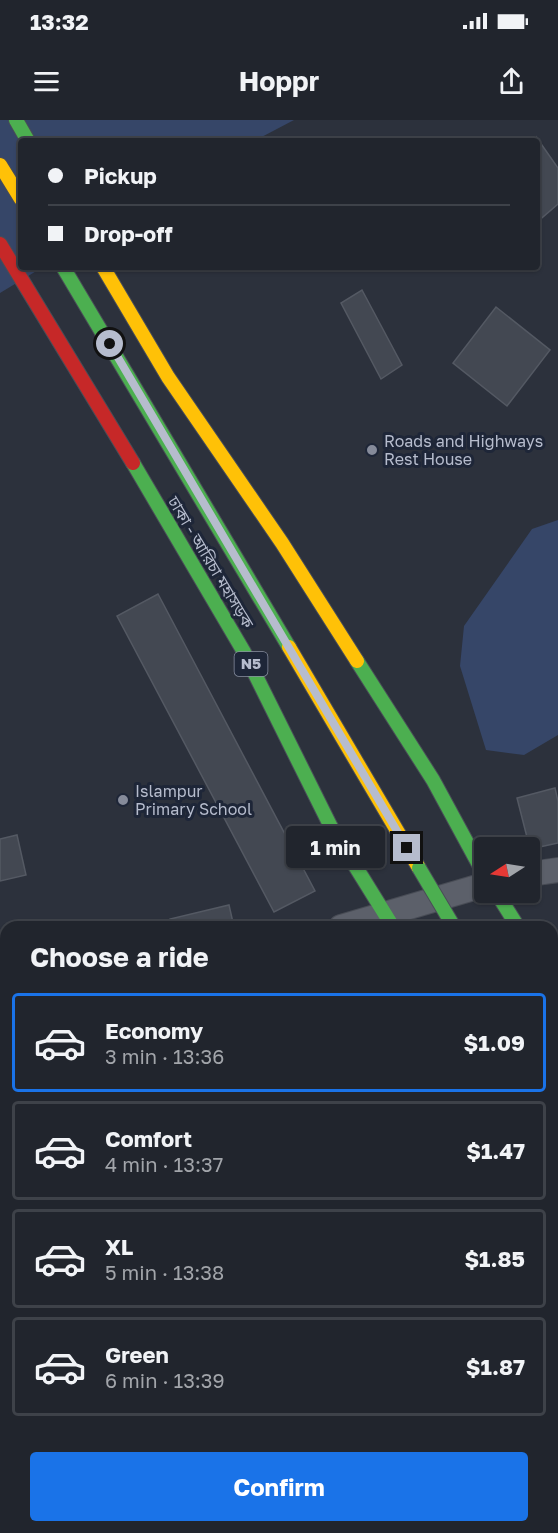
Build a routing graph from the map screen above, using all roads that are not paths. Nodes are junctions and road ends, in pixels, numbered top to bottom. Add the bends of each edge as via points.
1 (16, 120) edge
2 (26, 138) edge
3 (0, 165) edge
4 (18, 194) edge
5 (0, 244) edge
6 (65, 270) edge
7 (105, 270) edge
8 (474, 856) edge
9 (558, 870) edge
10 (540, 873) edge
11 (474, 889) edge
12 (503, 903) edge
13 (388, 921) edge
14 (450, 921) edge
15 (514, 921) edge

1 - 2 highway
3 - 4 highway
5 - 13 highway, ঢাকা - আরিচা মহাসড়ক / N5 via 244,652 331,827
6 - 14 highway, N5, bridge
7 - 8 highway via 168,378 282,543 433,780
9 - 10 street
11 - 13 street
12 - 15 highway

